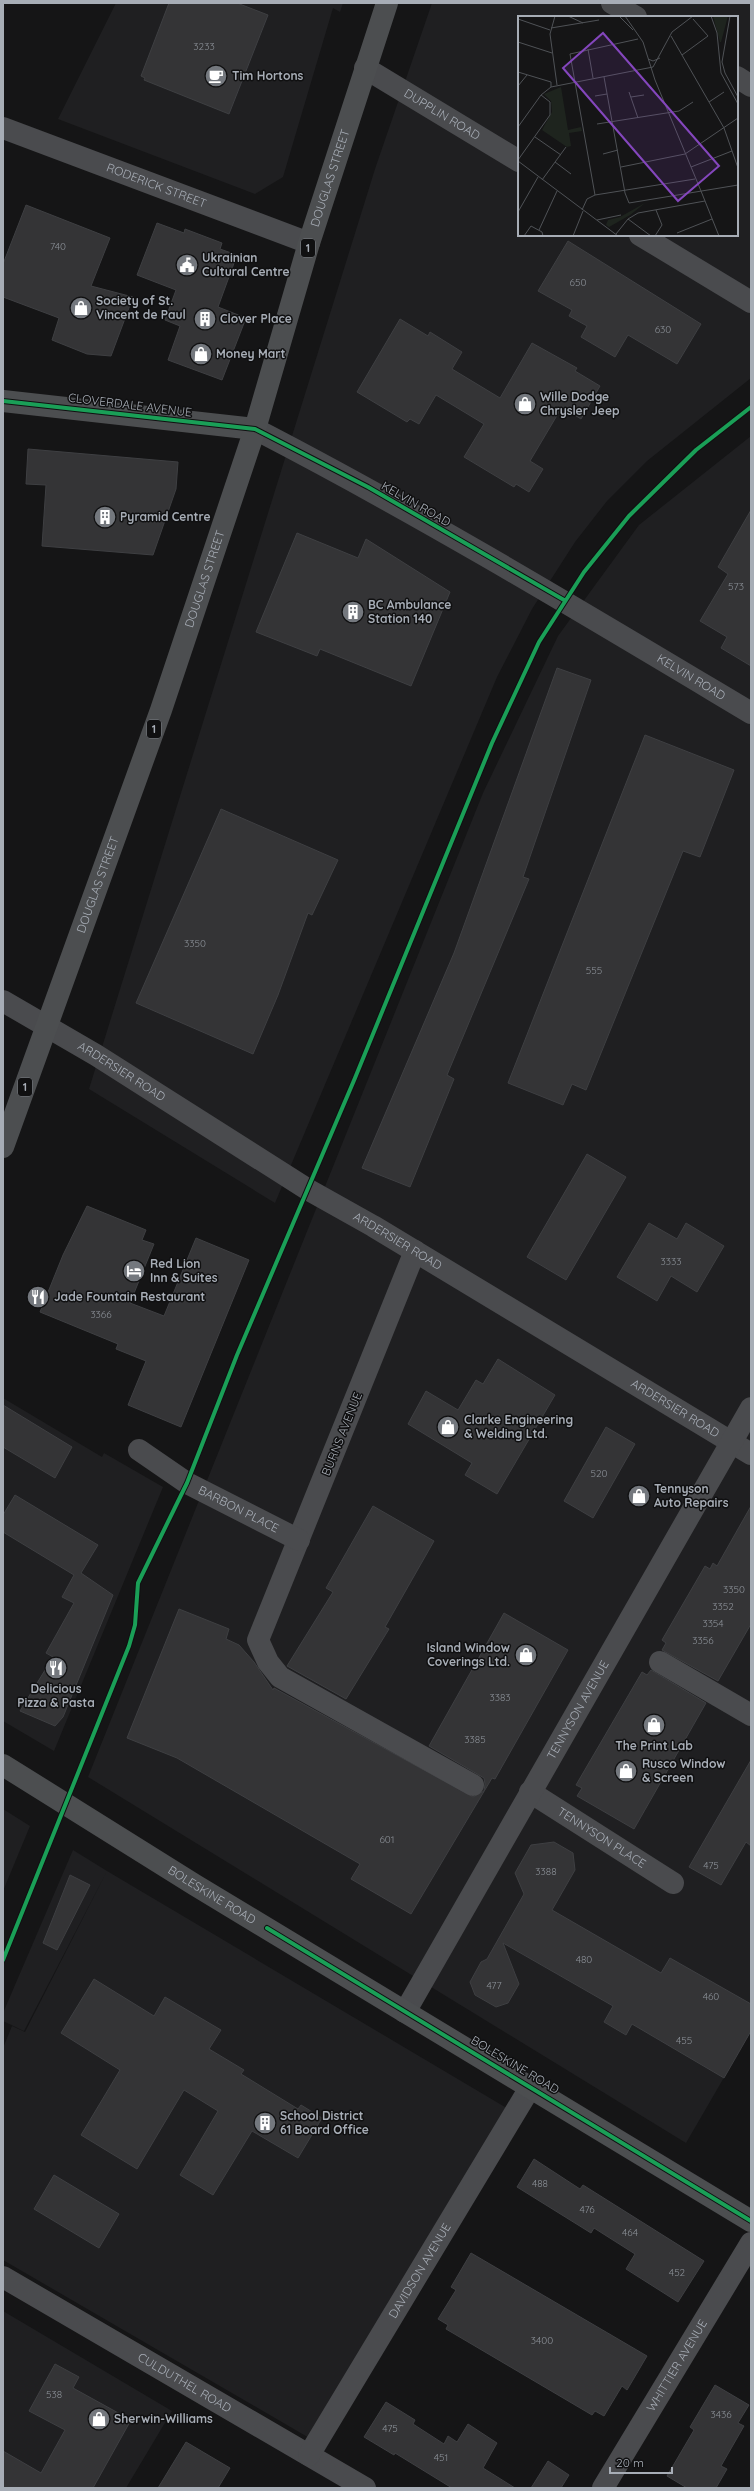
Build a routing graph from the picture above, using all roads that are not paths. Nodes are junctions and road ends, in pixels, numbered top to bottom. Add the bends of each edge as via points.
1 (386, 3) edge
2 (612, 3) edge
3 (634, 16) edge
4 (365, 68) junction
5 (738, 79) edge
6 (751, 86) edge
7 (3, 128) edge
8 (518, 160) edge
9 (642, 236) edge
10 (309, 243) junction
11 (751, 302) edge
12 (3, 400) edge
13 (255, 429) junction
14 (751, 713) edge
15 (3, 1001) edge
16 (47, 1026) junction
17 (3, 1147) edge
18 (415, 1251) junction
19 (751, 1408) edge
20 (730, 1442) junction
21 (139, 1450) dead end
22 (751, 1454) edge
23 (299, 1540) junction
24 (660, 1662) dead end
25 (751, 1715) edge
26 (3, 1765) edge
27 (473, 1785) dead end
28 (530, 1792) junction
29 (673, 1883) dead end
30 (405, 2012) junction
31 (531, 2086) junction
32 (751, 2221) edge
33 (751, 2243) edge
34 (3, 2277) edge
35 (309, 2455) junction
36 (365, 2488) edge
37 (603, 2488) edge

1 - 4 main road, DOUGLAS STREET / 1
2 - 3 street
4 - 8 street, DUPPLIN ROAD
4 - 10 main road, DOUGLAS STREET / 1
5 - 6 street
7 - 10 street, RODERICK STREET
9 - 11 street
10 - 13 main road, DOUGLAS STREET / 1
12 - 13 main road, CLOVERDALE AVENUE
13 - 14 street, KELVIN ROAD via 368,487 564,600
13 - 16 main road, DOUGLAS STREET / 1 via 161,710
15 - 16 street, ARDERSIER ROAD
16 - 17 main road, DOUGLAS STREET / 1
16 - 18 street, ARDERSIER ROAD via 307,1189
18 - 20 street, ARDERSIER ROAD
18 - 23 street, BURNS AVENUE
19 - 20 street, TENNYSON AVENUE
20 - 22 street, ARDERSIER ROAD
20 - 28 street, TENNYSON AVENUE
21 - 23 street, BARBON PLACE via 226,1504
23 - 27 street, BURNS AVENUE via 258,1640 268,1662 280,1677
24 - 25 street
26 - 30 main road, BOLESKINE ROAD
28 - 29 street, TENNYSON PLACE
28 - 30 street, TENNYSON AVENUE
30 - 31 main road, BOLESKINE ROAD
31 - 32 main road, BOLESKINE ROAD
31 - 35 street, DAVIDSON AVENUE
33 - 37 street, WHITTIER AVENUE
34 - 35 street, CULDUTHEL ROAD
35 - 36 street, CULDUTHEL ROAD

